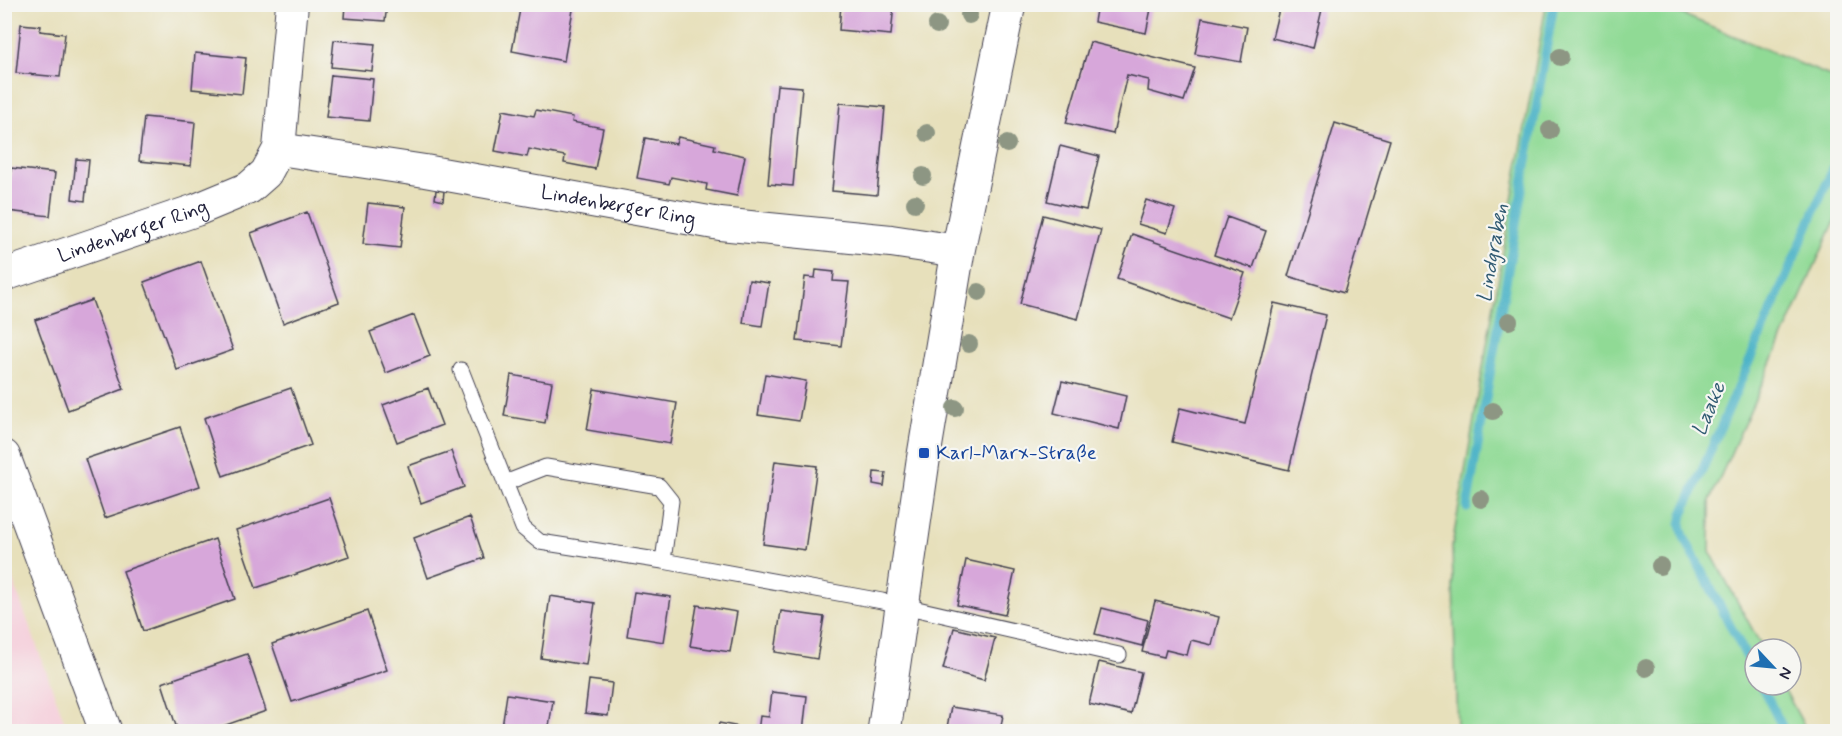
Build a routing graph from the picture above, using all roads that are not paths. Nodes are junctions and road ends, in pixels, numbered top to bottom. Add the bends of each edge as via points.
1 (292, 4) edge
2 (1009, 4) edge
3 (279, 149) junction
4 (958, 251) junction
5 (4, 275) edge
6 (461, 370) dead end
7 (4, 456) edge
8 (505, 483) junction
9 (663, 561) junction
10 (903, 606) junction
11 (1119, 656) dead end
12 (106, 732) edge
13 (885, 732) edge

1 - 3 street, Lindenberger Ring
2 - 4 street
3 - 4 street, Lindenberger Ring via 720,224
3 - 5 street, Lindenberger Ring via 266,173 249,188
4 - 10 street
6 - 8 lane
7 - 12 street
8 - 9 lane via 523,528 540,542
8 - 9 lane via 546,467 659,486 671,501
9 - 10 lane
10 - 11 lane
10 - 13 street

